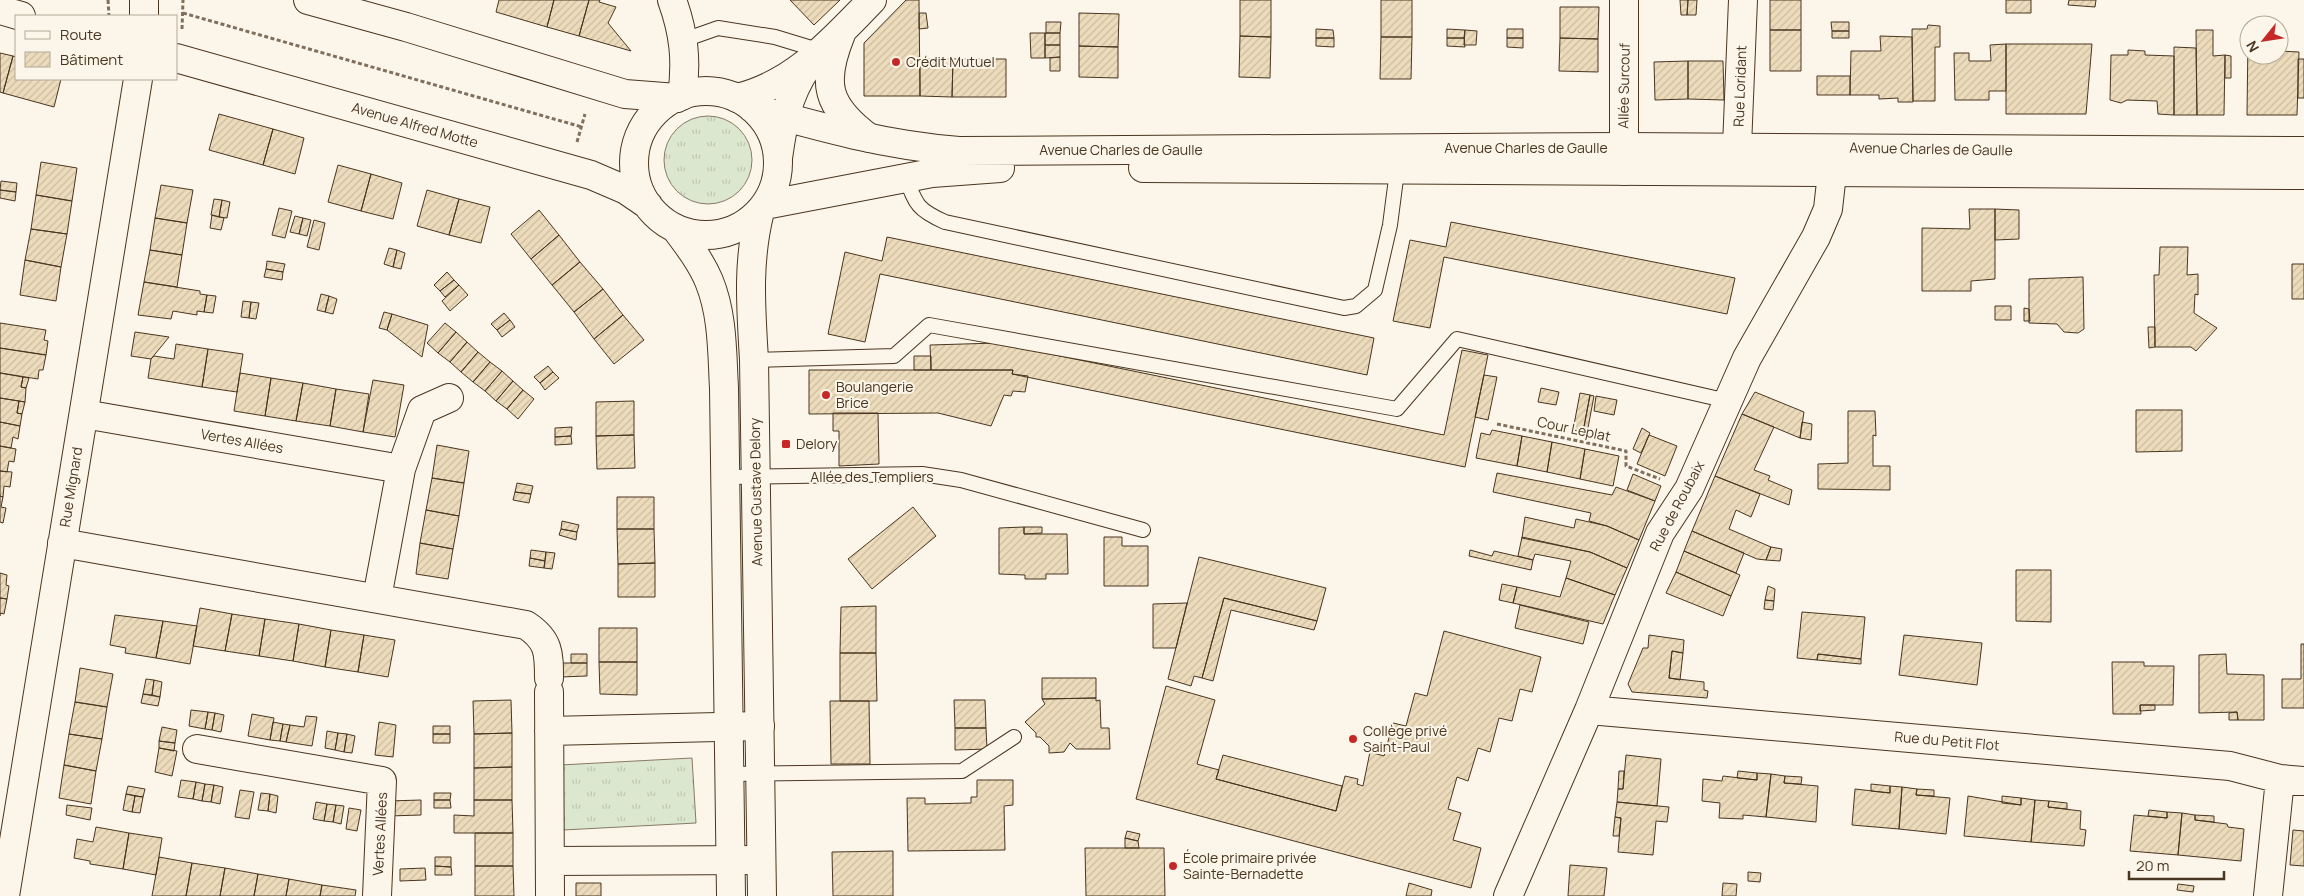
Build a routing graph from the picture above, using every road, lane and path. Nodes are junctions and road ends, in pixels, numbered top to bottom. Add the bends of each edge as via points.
1 (108, 0) edge
2 (144, 0) edge
3 (308, 0) edge
4 (672, 0) edge
5 (872, 0) edge
6 (1624, 0) edge
7 (1743, 0) edge
8 (0, 10) edge
9 (183, 13) dead end
10 (18, 15) edge
11 (108, 15) edge
12 (144, 15) edge
13 (844, 29) junction
14 (684, 40) junction
15 (816, 56) junction
16 (178, 59) edge
17 (138, 80) edge
18 (593, 85) junction
19 (679, 97) junction
20 (745, 103) junction
21 (784, 117) junction
22 (582, 126) junction
23 (869, 138) junction
24 (2304, 151) edge
25 (778, 158) junction
26 (1623, 160) junction
27 (1737, 160) junction
28 (1831, 160) junction
29 (570, 168) junction
30 (1397, 170) junction
31 (2304, 175) edge
32 (906, 178) junction
33 (648, 205) junction
34 (763, 208) junction
35 (676, 229) junction
36 (754, 360) junction
37 (449, 398) dead end
38 (1728, 401) junction
39 (84, 414) junction
40 (1497, 424) dead end
41 (400, 469) junction
42 (725, 477) junction
43 (755, 478) junction
44 (1689, 489) junction
45 (1143, 530) dead end
46 (62, 543) junction
47 (377, 598) junction
48 (1589, 710) junction
49 (760, 726) junction
50 (728, 727) junction
51 (549, 731) junction
52 (1014, 737) dead end
53 (197, 749) dead end
54 (729, 774) junction
55 (761, 775) junction
56 (2292, 780) edge
57 (730, 860) junction
58 (761, 860) junction
59 (551, 861) junction
60 (5, 896) edge
61 (377, 896) edge
62 (550, 896) edge
63 (731, 896) edge
64 (762, 896) edge
65 (1508, 896) edge
66 (2268, 896) edge

1 - 11 path
2 - 12 main road
3 - 18 main road
4 - 14 main road
5 - 13 main road
6 - 26 main road, Allée Surcouf
7 - 27 main road, Rue Loridant
8 - 10 main road
9 - 22 path
13 - 15 main road
13 - 23 main road via 830,64 831,91 846,119
14 - 15 lane via 718,28 775,37
14 - 19 main road via 685,71
15 - 20 main road
15 - 21 main road via 791,94
16 - 29 main road, Avenue Alfred Motte
17 - 39 main road, Rue Mignard
18 - 19 main road via 633,96
18 - 22 path
19 - 20 main road via 710,92
19 - 33 main road via 661,107 648,120 637,145 634,162 636,180
20 - 21 main road, Avenue Charles de Gaulle
20 - 25 main road via 768,126
21 - 23 main road, Avenue Charles de Gaulle
21 - 25 main road
22 - 29 path
23 - 26 main road, Avenue Charles de Gaulle via 959,151
24 - 28 main road, Avenue Charles de Gaulle
25 - 34 main road via 777,179
26 - 27 main road, Avenue Charles de Gaulle
26 - 30 main road, Avenue Charles de Gaulle
27 - 28 main road, Avenue Charles de Gaulle
28 - 31 main road, Avenue Charles de Gaulle
28 - 38 main road, Rue de Roubaix via 1828,209 1816,237 1747,358
29 - 33 main road, Avenue Alfred Motte via 610,182
30 - 32 main road, Avenue Charles de Gaulle via 1027,168 959,170
30 - 32 lane via 1390,226 1375,290 1356,306 1344,308 946,222 924,212 914,202
32 - 34 main road, Avenue Charles de Gaulle
33 - 35 main road
34 - 35 main road via 743,226 721,234 698,235
34 - 36 main road, Avenue Gustave Delory via 751,260
35 - 42 main road via 704,272 716,305 722,346
36 - 38 lane via 894,356 929,325 1397,409 1457,338
36 - 43 main road, Avenue Gustave Delory
37 - 41 main road via 422,410
38 - 44 main road, Rue de Roubaix
39 - 41 main road, Vertes Allées
39 - 46 main road, Rue Mignard
40 - 44 path, Cour Leplat via 1626,452 1626,466
41 - 47 main road
42 - 43 lane, Allée des Templiers
42 - 50 main road
43 - 45 lane, Allée des Templiers via 922,474 961,480
43 - 49 main road, Avenue Gustave Delory
44 - 48 main road, Rue de Roubaix via 1660,533
46 - 47 main road
46 - 60 main road, Rue Mignard
47 - 51 main road via 526,625 538,633 549,658
48 - 56 main road, Rue du Petit Flot via 2230,766
48 - 65 main road, Rue de Roubaix
49 - 50 main road
49 - 55 main road, Avenue Gustave Delory
50 - 51 main road
50 - 54 main road
51 - 59 main road
52 - 55 lane via 962,771
53 - 61 main road, Vertes Allées via 382,781
54 - 55 lane
54 - 57 main road
55 - 58 main road, Avenue Gustave Delory
56 - 66 main road
57 - 58 main road
57 - 59 main road
57 - 63 main road
58 - 64 main road, Avenue Gustave Delory
59 - 62 main road

